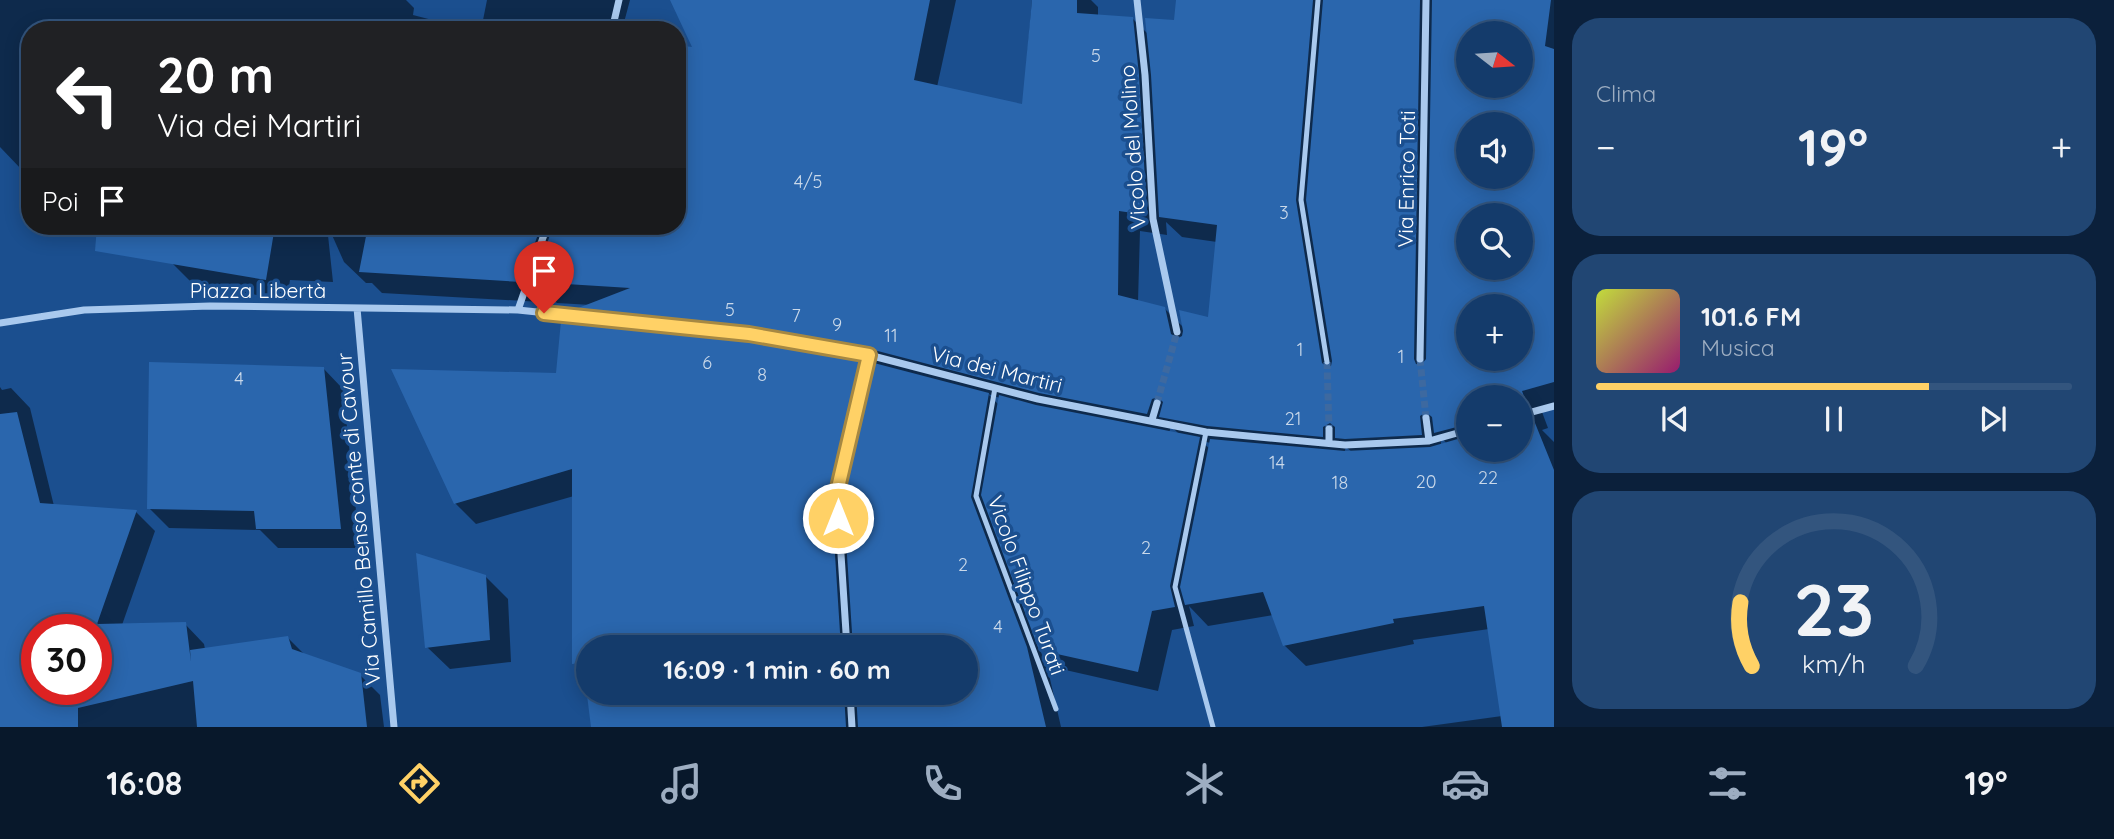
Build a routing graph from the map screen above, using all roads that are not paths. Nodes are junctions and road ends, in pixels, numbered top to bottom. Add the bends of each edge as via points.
1 (620, 0) edge
2 (1137, 0) edge
3 (1318, 0) edge
4 (1426, 0) edge
5 (614, 21) edge
6 (544, 235) edge
7 (357, 308) junction
8 (518, 310) junction
9 (0, 323) edge
10 (1177, 332) tunnel mouth
11 (869, 355) junction
12 (1420, 359) tunnel mouth
13 (1326, 362) tunnel mouth
14 (995, 388) junction
15 (1157, 403) tunnel mouth
16 (1554, 406) edge
17 (1533, 412) edge
18 (1426, 418) tunnel mouth
19 (1152, 420) junction
20 (1329, 429) tunnel mouth
21 (1206, 432) junction
22 (1456, 433) edge
23 (1429, 441) junction
24 (1329, 443) junction
25 (846, 635) edge
26 (851, 705) edge
27 (1056, 709) dead end
28 (394, 727) edge
29 (852, 727) edge
30 (1213, 727) edge

1 - 5 street
2 - 10 street, Vicolo del Molino via 1153,219
3 - 13 lane via 1301,200
4 - 12 street, Via Enrico Toti
6 - 8 street
7 - 8 street, Piazza Libertà
7 - 9 street, Piazza Libertà via 84,310
7 - 28 street, Via Camillo Benso conte di Cavour
8 - 11 street, Via dei Martiri via 749,334
11 - 14 street, Via dei Martiri
11 - 25 street via 837,492
14 - 19 street, Via dei Martiri
14 - 27 lane, Vicolo Filippo Turati via 976,496
15 - 19 street
16 - 17 street
18 - 23 street
19 - 21 street, Via dei Martiri
20 - 24 street
21 - 24 street, Via dei Martiri
21 - 30 lane via 1175,587
22 - 23 street, Via dei Martiri
23 - 24 street, Via dei Martiri
26 - 29 street

